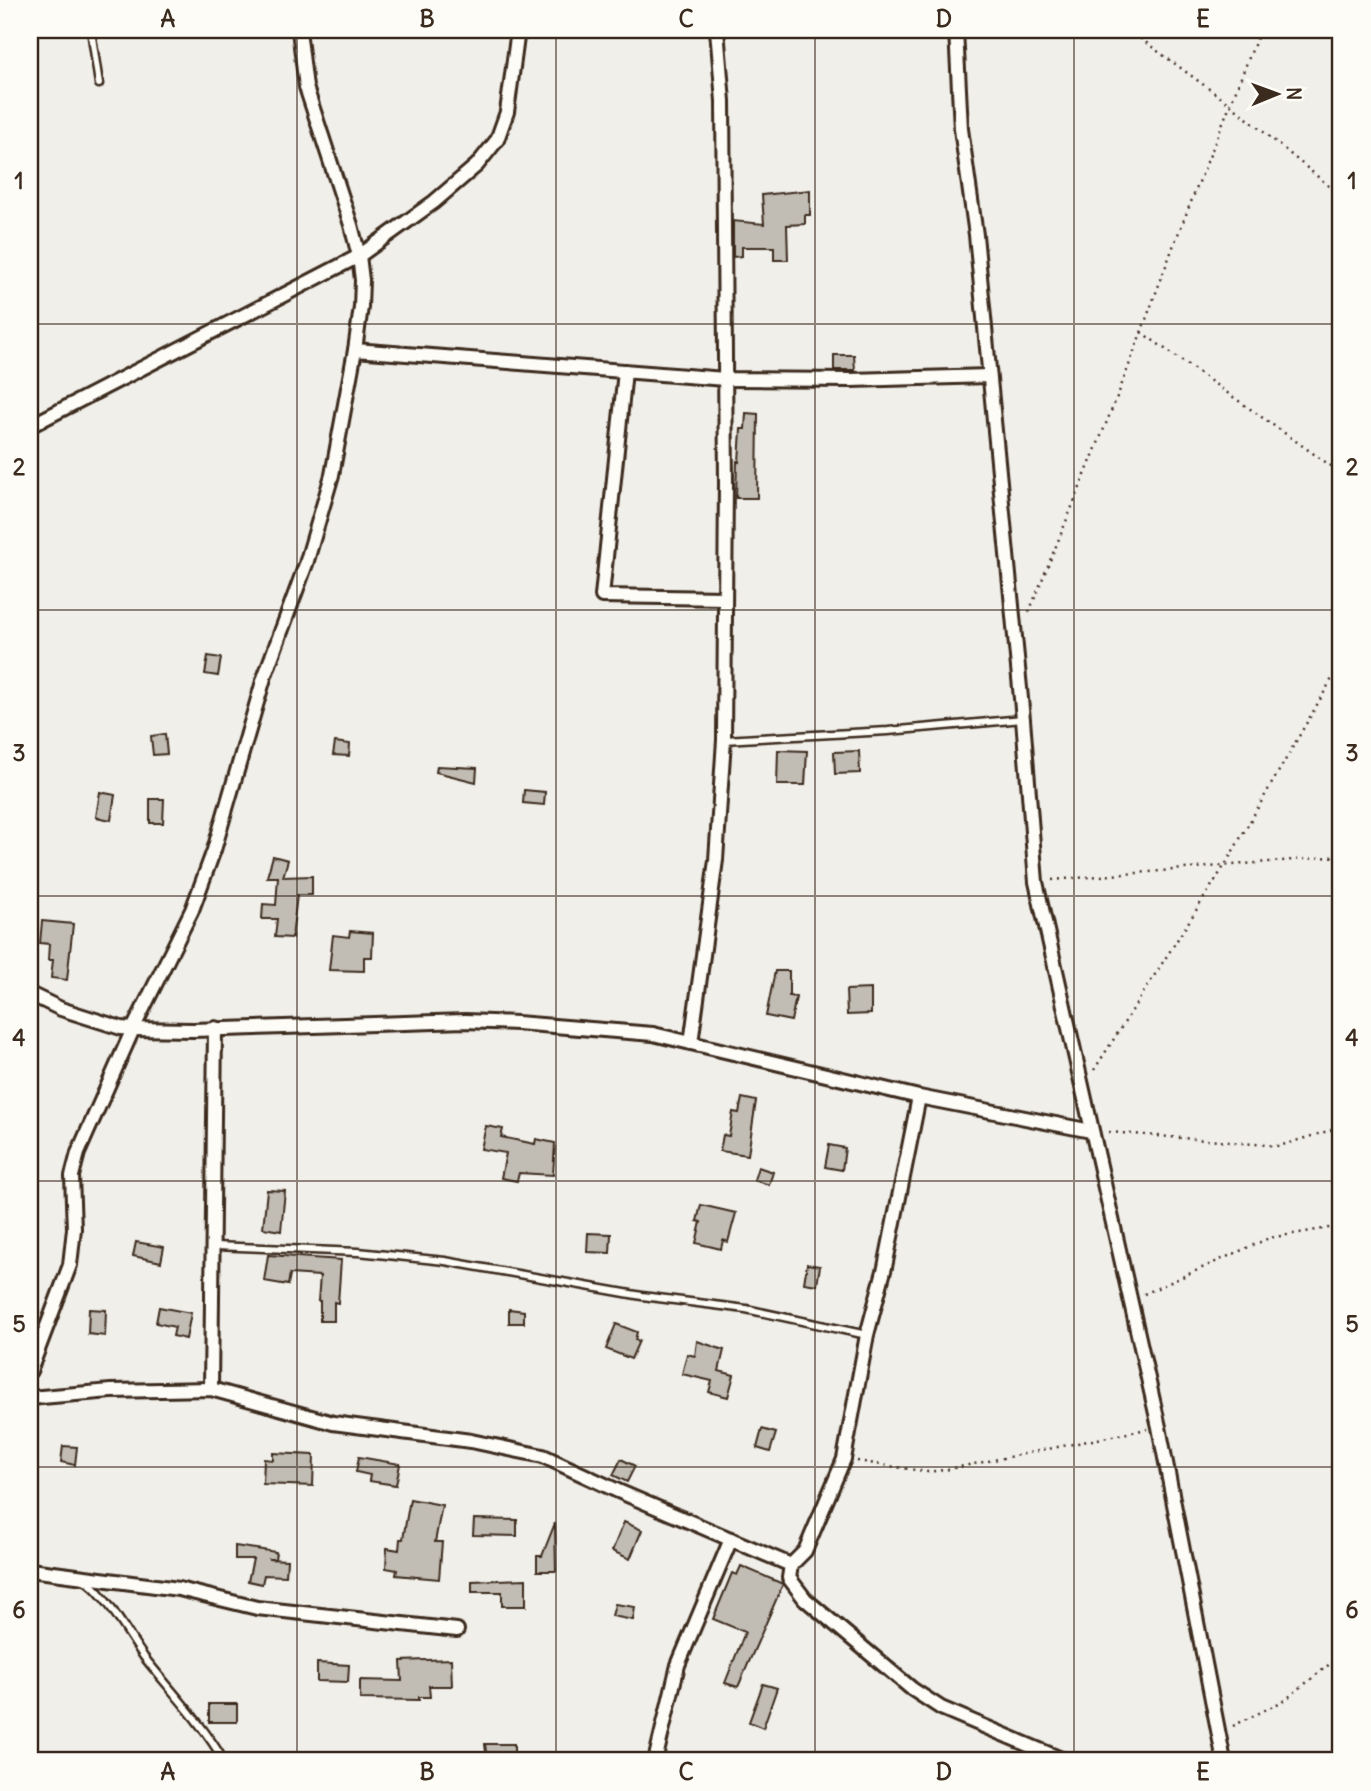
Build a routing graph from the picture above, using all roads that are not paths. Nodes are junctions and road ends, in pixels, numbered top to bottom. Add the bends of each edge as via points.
1 (91, 30) edge
2 (299, 30) edge
3 (518, 30) edge
4 (717, 30) edge
5 (956, 30) edge
6 (99, 84) dead end
7 (359, 256) junction
8 (355, 350) junction
9 (625, 371) junction
10 (989, 376) junction
11 (724, 379) junction
12 (30, 402) edge
13 (33, 424) edge
14 (725, 598) junction
15 (1023, 719) junction
16 (724, 740) junction
17 (30, 994) edge
18 (215, 1028) junction
19 (134, 1029) junction
20 (691, 1043) junction
21 (919, 1097) junction
22 (1091, 1131) junction
23 (214, 1245) junction
24 (867, 1335) junction
25 (30, 1371) edge
26 (211, 1389) junction
27 (30, 1398) edge
28 (731, 1539) junction
29 (791, 1565) junction
30 (30, 1570) edge
31 (79, 1578) junction
32 (457, 1630) dead end
33 (224, 1761) edge
34 (655, 1761) edge
35 (1066, 1761) edge
36 (1224, 1761) edge

1 - 6 lane
2 - 7 street via 306,87
3 - 7 street via 507,112 497,141 435,202
4 - 11 street via 723,101
5 - 10 street via 961,129
7 - 8 street via 362,293
7 - 13 street
8 - 9 street
8 - 19 street via 323,513 264,678 214,850 192,910
9 - 11 street
9 - 14 street via 602,596
10 - 11 street
10 - 15 street
11 - 14 street
12 - 13 lane
14 - 16 street
15 - 16 lane
15 - 22 street via 1036,882
16 - 20 street via 716,860
17 - 19 street via 61,1009
18 - 19 street
18 - 20 street via 491,1022 653,1034
18 - 23 street
19 - 25 street via 72,1176 70,1265
20 - 21 street
21 - 22 street
21 - 24 street
22 - 36 street via 1159,1427
23 - 24 lane via 445,1261 642,1296 746,1309
23 - 26 street
24 - 29 street via 844,1459 805,1551
26 - 27 street
26 - 28 street via 333,1423 471,1441 543,1456
28 - 29 street
28 - 34 street via 678,1665
29 - 35 street via 789,1578 794,1588 912,1689 941,1708
30 - 31 street
31 - 32 street via 179,1589 257,1608
31 - 33 lane via 97,1591

